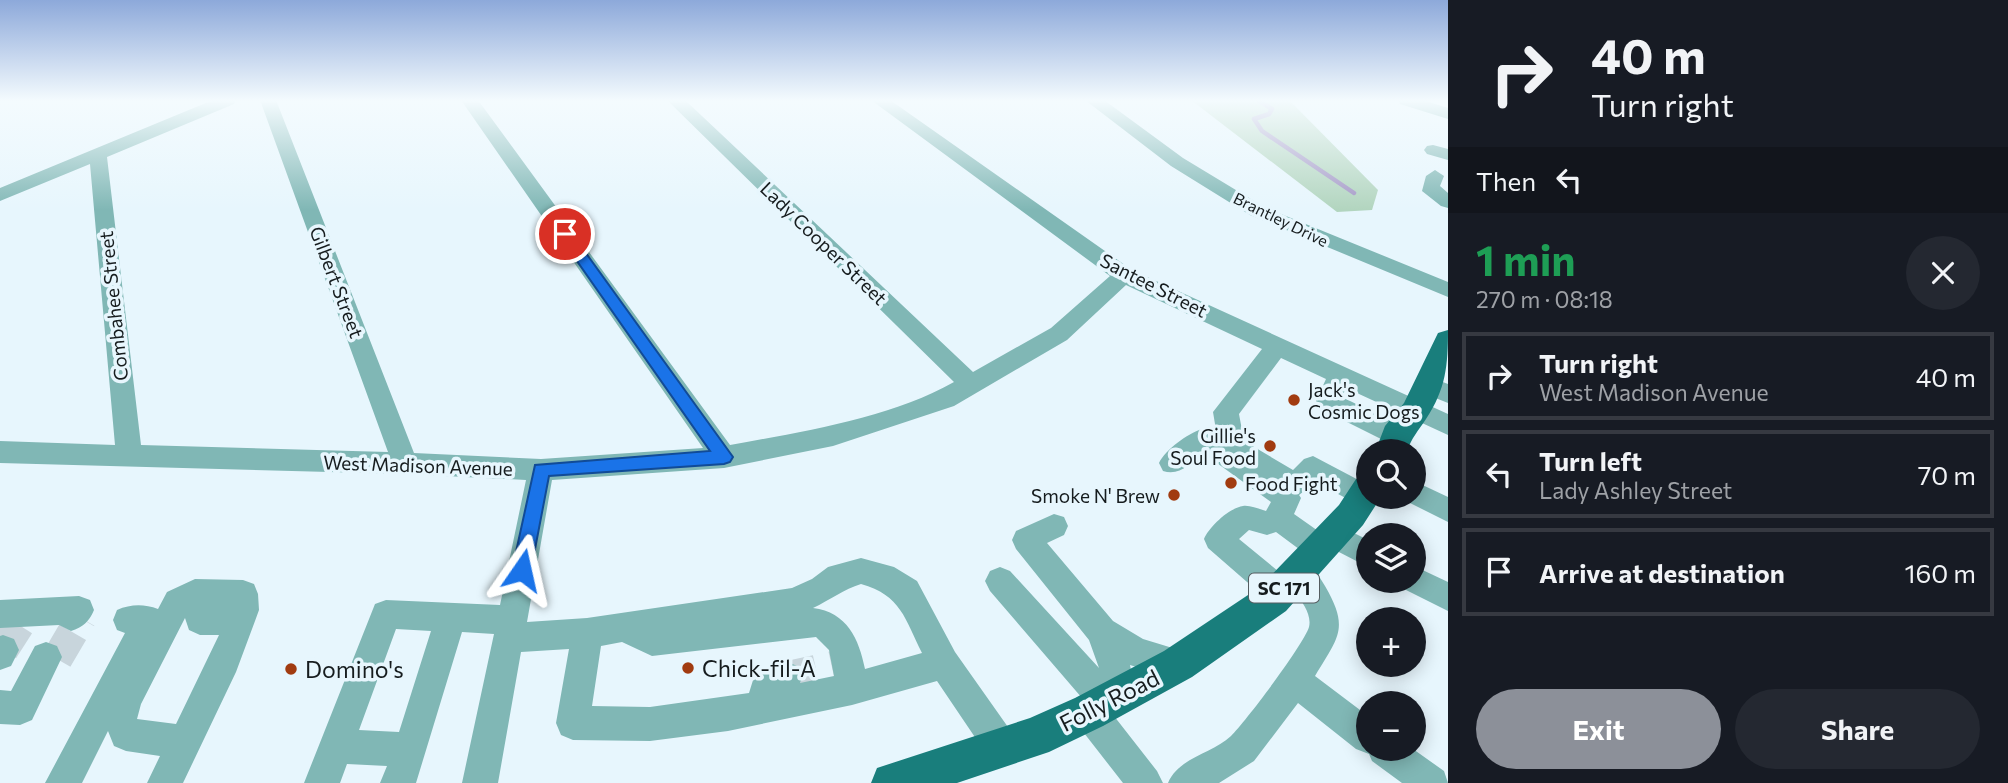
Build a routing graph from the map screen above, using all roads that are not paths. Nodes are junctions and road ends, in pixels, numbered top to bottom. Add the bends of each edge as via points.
1 (142, 137) edge
2 (282, 137) edge
3 (495, 137) edge
4 (713, 137) edge
5 (930, 137) edge
6 (1143, 137) edge
7 (98, 155) junction
8 (1435, 176) dead end
9 (0, 195) edge
10 (1448, 202) edge
11 (1124, 275) junction
12 (1448, 290) edge
13 (1448, 340) edge
14 (1277, 346) junction
15 (1340, 375) junction
16 (972, 385) junction
17 (1430, 396) edge
18 (1448, 425) edge
19 (1387, 439) edge
20 (1396, 439) edge
21 (0, 452) edge
22 (129, 456) junction
23 (724, 457) junction
24 (405, 463) junction
25 (1172, 463) dead end
26 (541, 470) junction
27 (1356, 487) edge
28 (1426, 498) edge
29 (1356, 504) edge
30 (1448, 510) edge
31 (1278, 518) junction
32 (1054, 526) dead end
33 (1356, 556) edge
34 (1309, 562) junction
35 (1000, 580) dead end
36 (1426, 585) edge
37 (1448, 597) edge
38 (77, 615) dead end
39 (451, 617) junction
40 (128, 620) dead end
41 (200, 620) dead end
42 (240, 621) junction
43 (622, 627) junction
44 (7, 628) edge
45 (511, 629) junction
46 (1102, 631) junction
47 (587, 633) junction
48 (51, 658) tunnel mouth
49 (944, 663) junction
50 (1178, 664) junction
51 (846, 673) junction
52 (786, 677) tunnel mouth
53 (1294, 680) junction
54 (1105, 704) junction
55 (10, 707) edge
56 (765, 707) junction
57 (1356, 728) edge
58 (183, 742) junction
59 (335, 746) junction
60 (1003, 749) junction
61 (410, 750) junction
62 (1401, 761) edge
63 (62, 783) edge
64 (165, 783) edge
65 (322, 783) edge
66 (398, 783) edge
67 (480, 783) edge
68 (892, 783) edge
69 (1145, 783) edge
70 (1186, 783) edge
71 (1432, 783) edge

1 - 7 street
2 - 24 street, Gilbert Street
3 - 23 street
4 - 16 street, Lady Cooper Street
5 - 11 street, Santee Street
6 - 12 street, Brantley Drive via 1257,211
7 - 9 street
7 - 22 street, Combahee Street
8 - 10 street via 1432,191
11 - 14 street, Santee Street
11 - 16 street, West Madison Avenue via 1059,334
13 - 17 main road
14 - 15 street, Santee Street
14 - 27 street via 1226,412 1232,447 1295,485 1313,467
15 - 17 street, Santee Street
15 - 19 street via 1328,401
16 - 23 street, West Madison Avenue via 870,425
17 - 18 street, Santee Street
17 - 20 main road
21 - 22 street, West Madison Avenue
22 - 24 street, West Madison Avenue
23 - 26 street, West Madison Avenue
24 - 26 street, West Madison Avenue
25 - 31 street via 1202,439 1287,498
26 - 45 street
28 - 30 street
29 - 34 main road, Folly Road / SC 171
31 - 34 street
31 - 34 street via 1267,523 1245,517 1218,539
32 - 46 street via 1026,540
33 - 34 street
34 - 50 main road, Folly Road / SC 171 via 1233,629
34 - 53 street via 1324,613 1324,631
35 - 54 street via 1070,657
36 - 37 street
38 - 44 street
39 - 45 street
39 - 59 street via 386,614
39 - 61 street
40 - 63 street via 148,620
41 - 42 street
42 - 58 street via 225,662
42 - 58 street via 243,594 195,593 178,602 126,699 120,719 126,734
43 - 47 street
43 - 49 street via 793,602 838,577 861,571 884,577 906,591
43 - 51 street via 652,641 816,622 830,625 840,636
45 - 47 street
45 - 67 street
46 - 50 street via 1136,652
46 - 54 street via 1114,664
47 - 56 street via 573,723 650,724
48 - 55 street
49 - 51 street
49 - 60 street
50 - 54 main road, Folly Road / SC 171
51 - 56 street
52 - 56 street via 766,689
53 - 57 street
53 - 70 street via 1241,749
54 - 60 main road, Folly Road / SC 171
54 - 69 street
58 - 64 street
59 - 61 street
59 - 65 street
60 - 68 main road, Folly Road / SC 171
61 - 66 street
62 - 71 street

